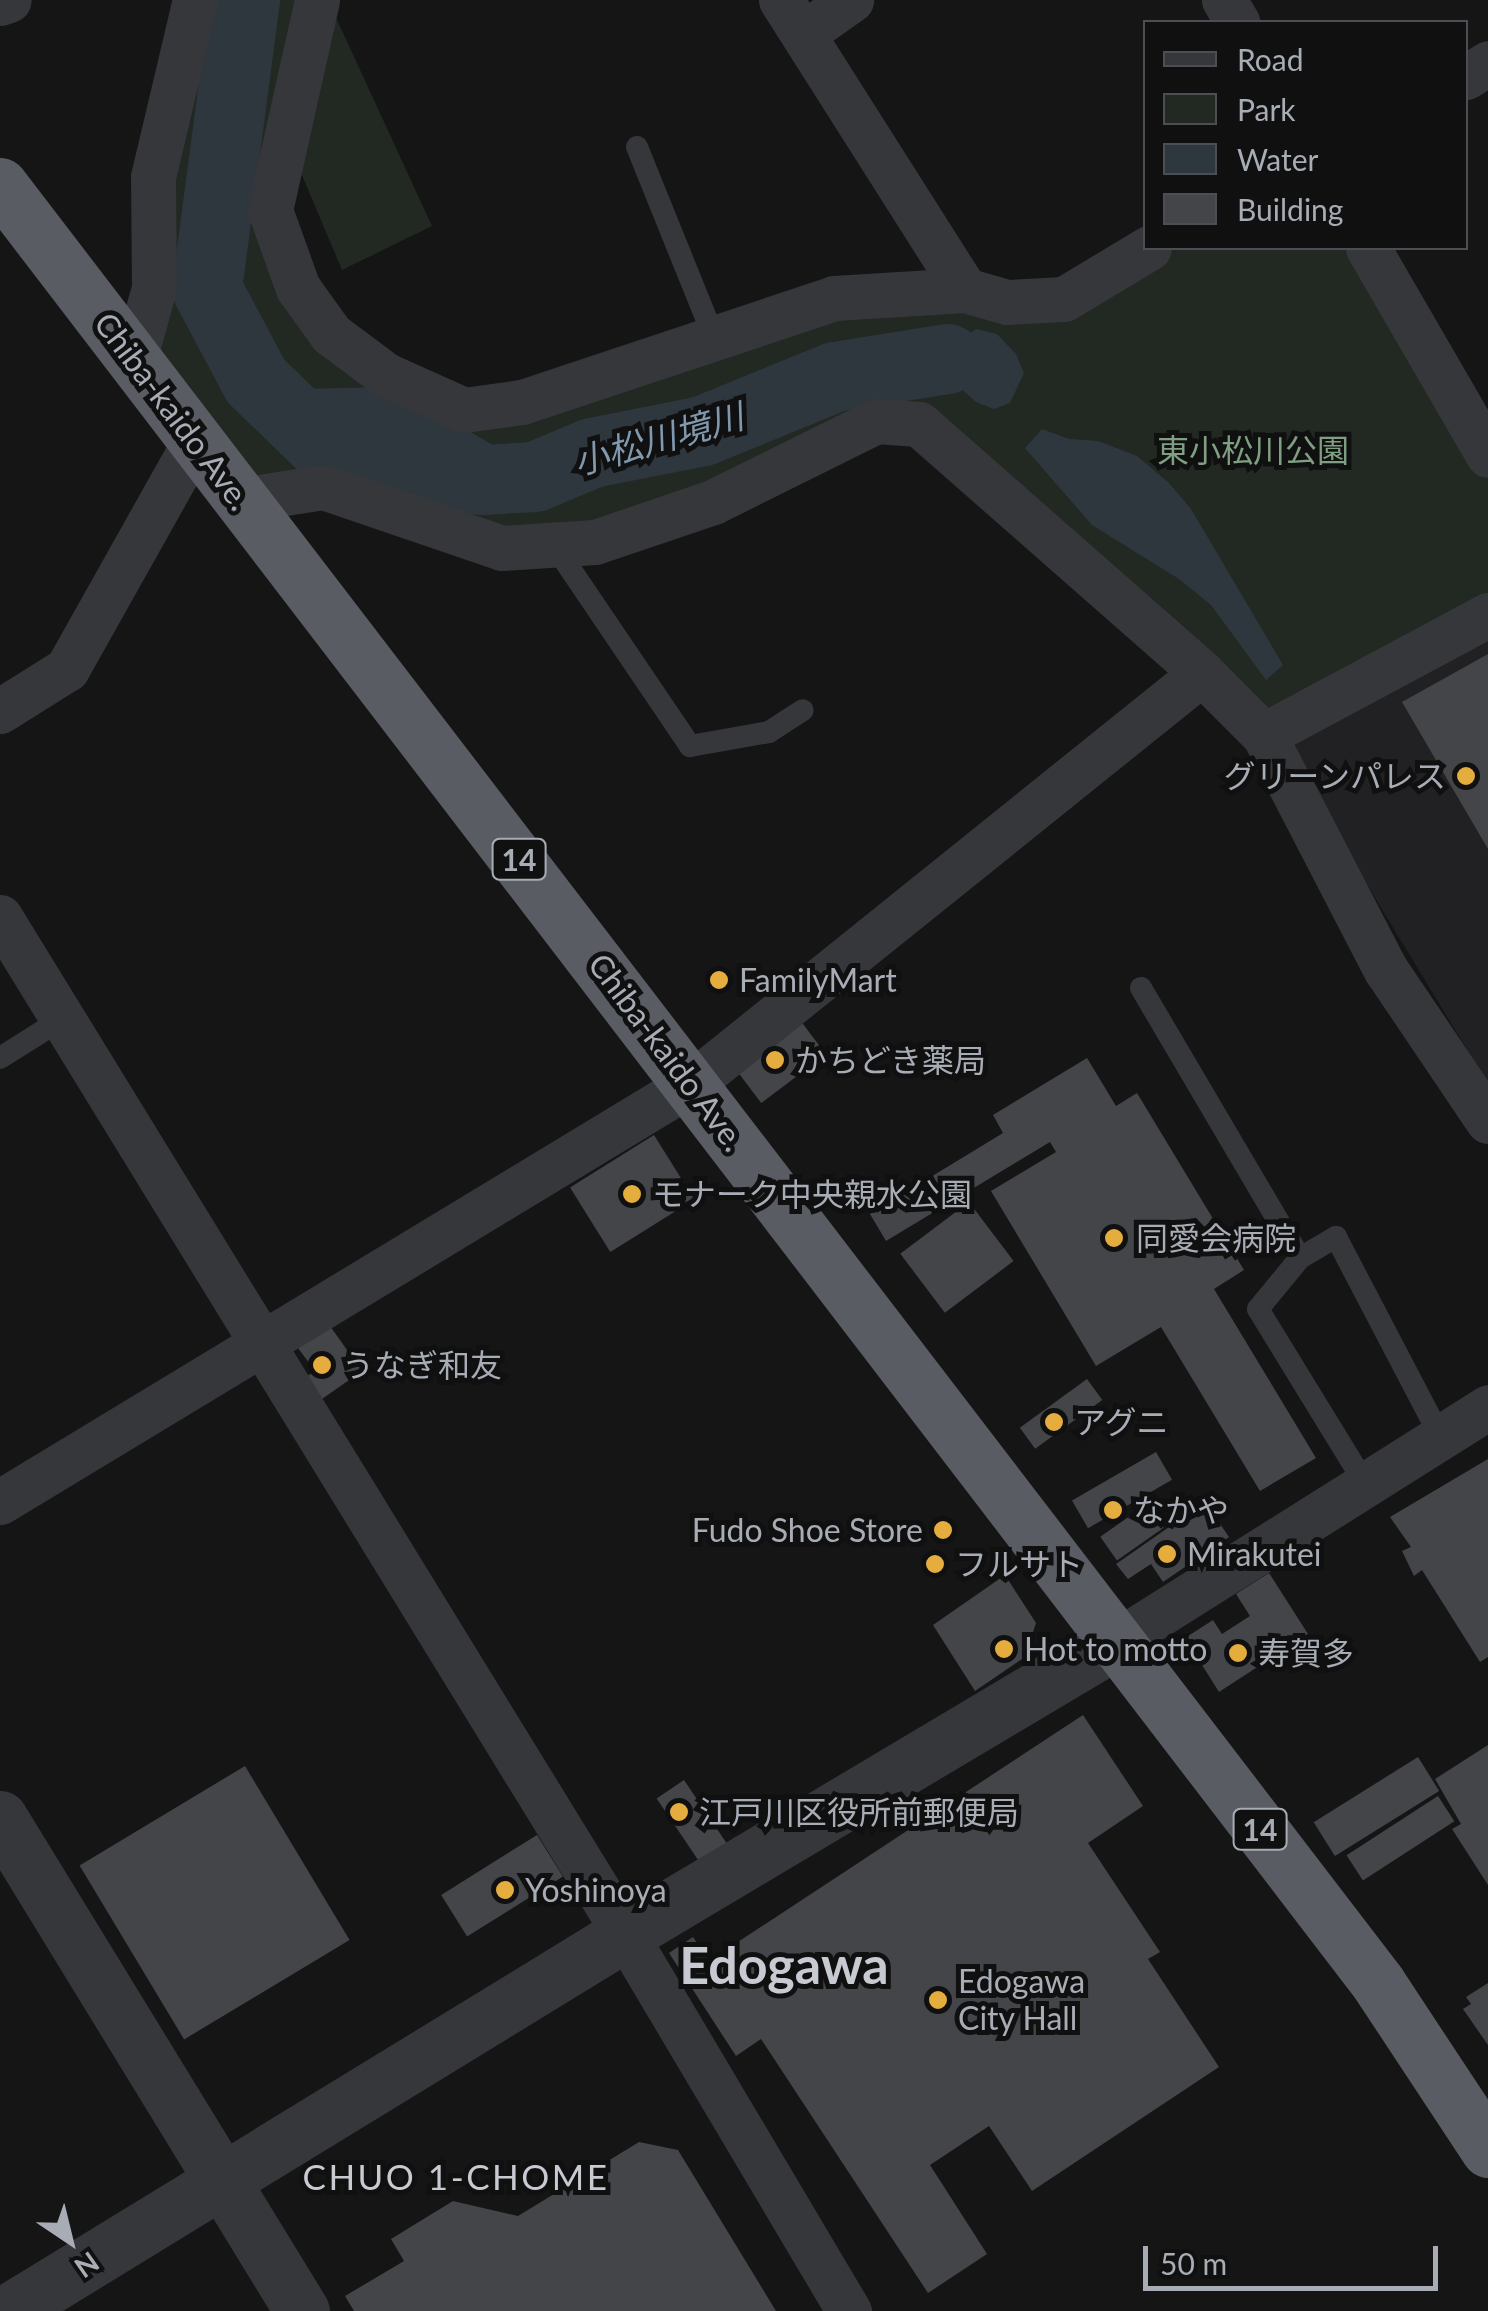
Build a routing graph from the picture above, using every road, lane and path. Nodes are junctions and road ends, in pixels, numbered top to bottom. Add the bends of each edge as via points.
1 (9, 0) edge
2 (195, 0) edge
3 (316, 0) edge
4 (851, 0) edge
5 (0, 3) edge
6 (792, 17) edge
7 (637, 147) dead end
8 (0, 185) edge
9 (1146, 250) edge
10 (1369, 250) edge
11 (964, 290) junction
12 (714, 338) junction
13 (134, 360) junction
14 (194, 440) junction
15 (1488, 456) edge
16 (241, 500) junction
17 (554, 545) junction
18 (1488, 615) edge
19 (1202, 673) junction
20 (802, 710) dead end
21 (0, 712) edge
22 (1264, 736) junction
23 (0, 917) edge
24 (1142, 988) dead end
25 (62, 1019) junction
26 (0, 1058) edge
27 (692, 1083) junction
28 (1488, 1122) edge
29 (1300, 1258) junction
30 (260, 1346) junction
31 (1488, 1407) edge
32 (1440, 1436) junction
33 (1364, 1482) junction
34 (0, 1502) edge
35 (1117, 1641) junction
36 (0, 1818) edge
37 (625, 1934) junction
38 (1404, 2017) junction
39 (1488, 2103) edge
40 (1488, 2150) edge
41 (223, 2179) junction
42 (10, 2311) edge
43 (302, 2311) edge
44 (849, 2311) edge

1 - 5 street
2 - 13 street via 154,177 154,288
3 - 12 street via 270,210 298,288 330,334 386,375 464,410 522,402
4 - 6 street
6 - 11 street
7 - 12 lane
8 - 13 highway, Chiba-kaido Ave. / 14
9 - 11 street via 1064,299 1007,302
10 - 15 street
11 - 12 street via 834,298
13 - 14 highway, Chiba-kaido Ave. / 14
14 - 16 highway, Chiba-kaido Ave. / 14
14 - 21 street via 68,669
16 - 17 street via 323,487 502,548
16 - 27 highway, Chiba-kaido Ave. / 14
17 - 19 street via 595,542 713,502 876,422 919,424
17 - 20 lane via 690,746 770,732
18 - 22 street
19 - 22 street
19 - 27 street
22 - 28 street via 1386,970
23 - 25 street
24 - 29 lane
25 - 26 lane
25 - 30 street
27 - 30 street
27 - 35 highway, Chiba-kaido Ave. / 14
29 - 32 lane via 1336,1237
29 - 33 lane via 1258,1309
30 - 34 street
30 - 37 street
31 - 32 street
32 - 33 street
33 - 35 street
35 - 37 street
35 - 38 highway, Chiba-kaido Ave. / 14
36 - 41 street
37 - 41 street
37 - 44 street
38 - 39 highway, Chiba-kaido Ave. / 14
38 - 40 highway, Chiba-kaido Ave. / 14
41 - 42 street
41 - 43 street

